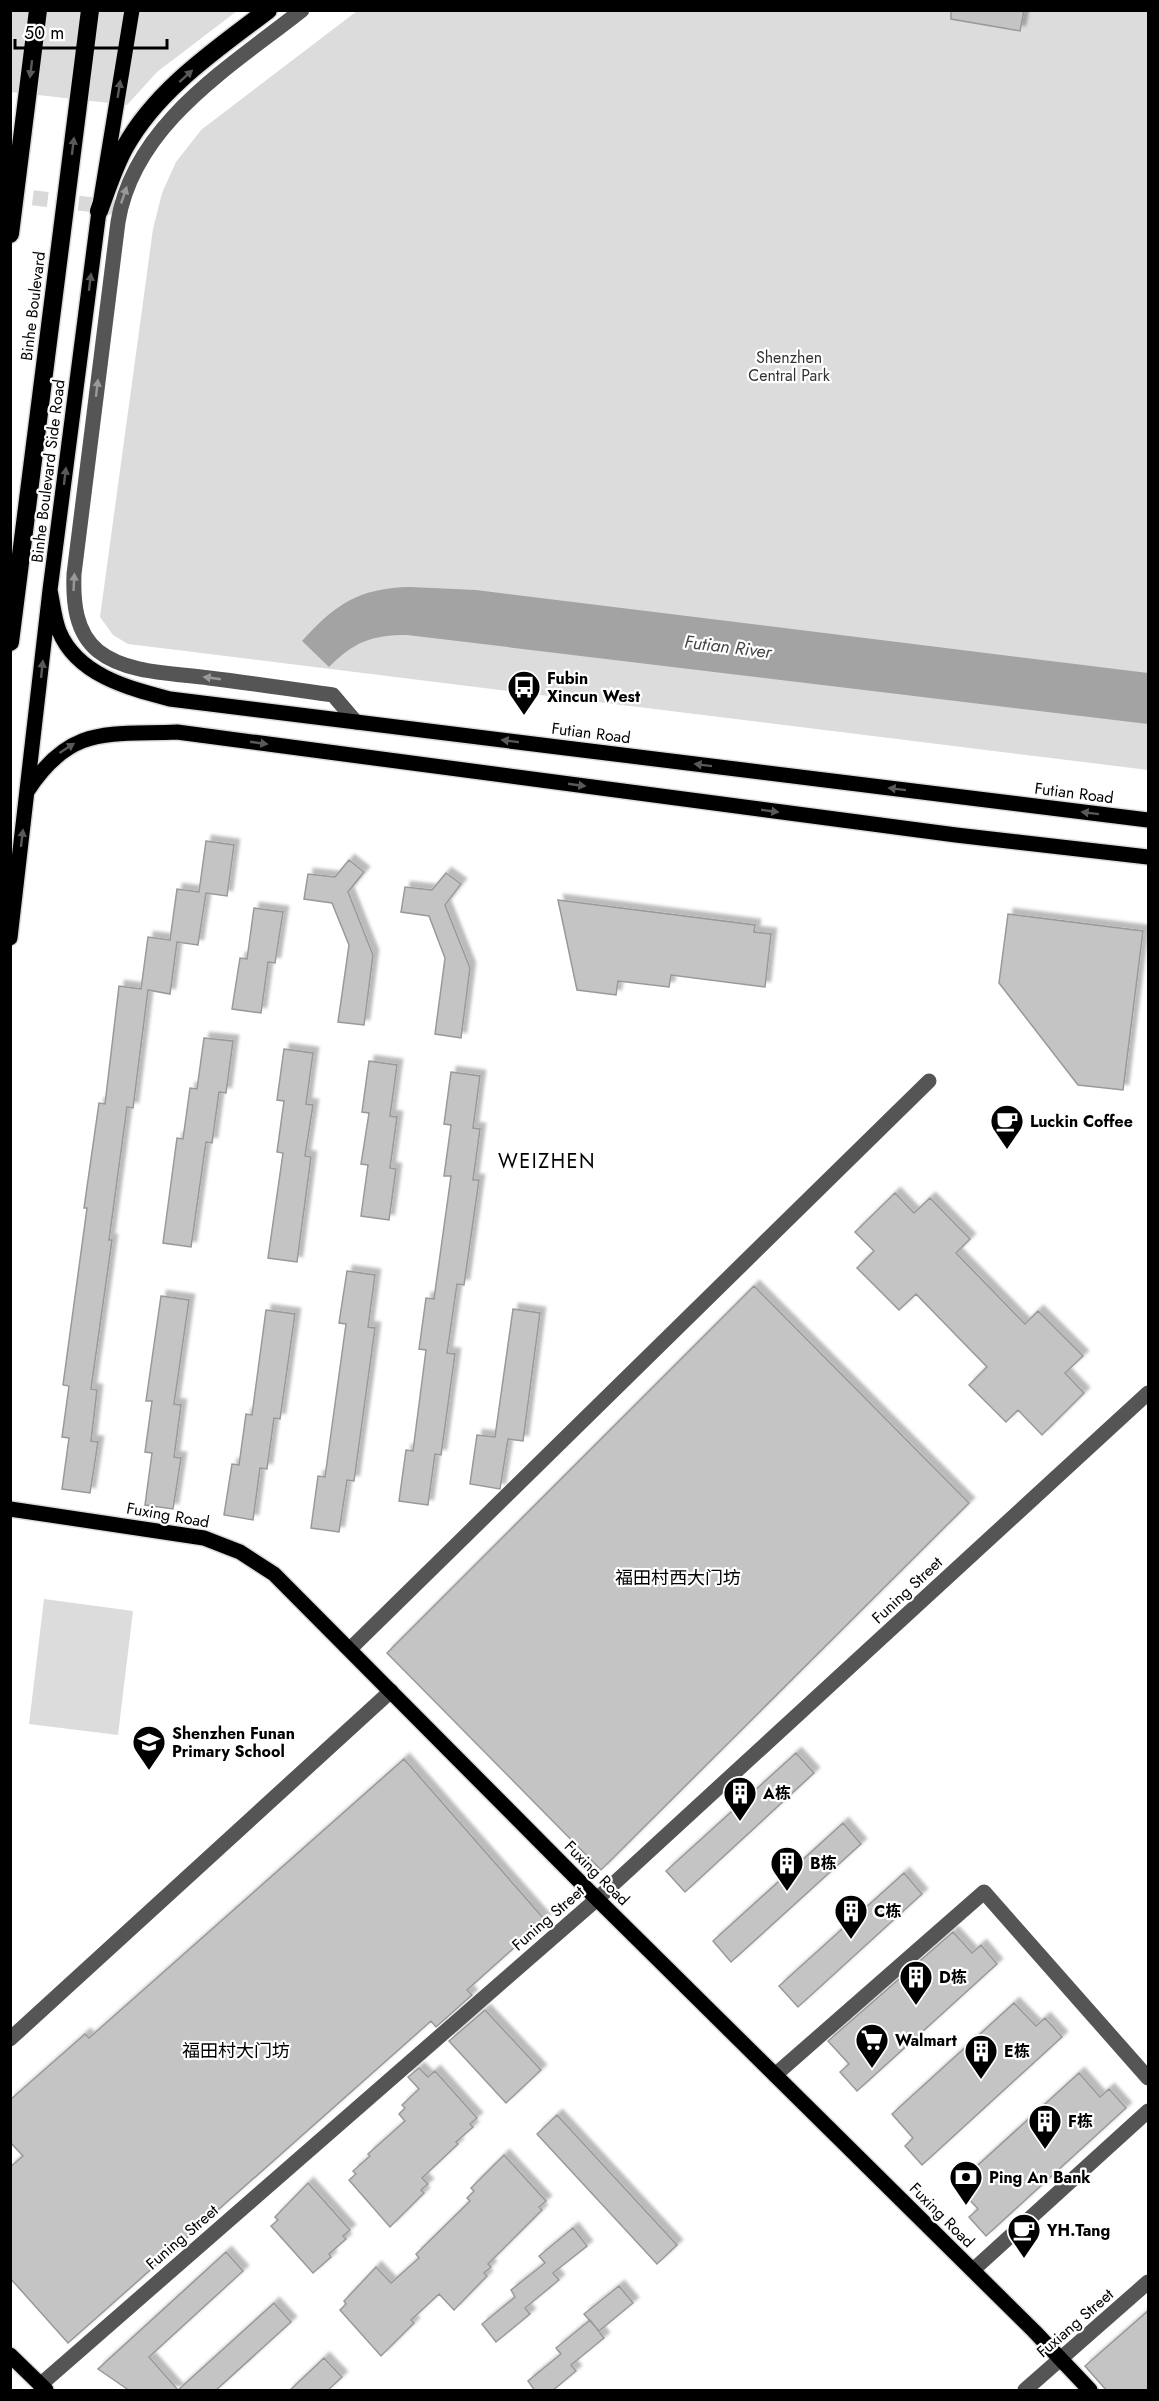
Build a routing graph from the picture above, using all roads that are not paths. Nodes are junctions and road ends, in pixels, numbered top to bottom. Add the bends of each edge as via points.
1 (38, 10) edge
2 (90, 10) edge
3 (132, 10) edge
4 (268, 10) edge
5 (302, 10) edge
6 (21, 144) junction
7 (10, 186) edge
8 (99, 211) junction
9 (10, 234) edge
10 (50, 590) junction
11 (10, 642) edge
12 (356, 722) junction
13 (28, 790) junction
14 (1149, 820) edge
15 (1149, 857) edge
16 (10, 938) edge
17 (929, 1081) dead end
18 (1149, 1393) edge
19 (10, 1509) edge
20 (350, 1649) junction
21 (392, 1690) junction
22 (597, 1899) junction
23 (10, 2038) edge
24 (775, 2075) junction
25 (1149, 2078) edge
26 (1149, 2111) edge
27 (973, 2270) junction
28 (1149, 2282) edge
29 (10, 2355) edge
30 (1061, 2359) junction
31 (43, 2388) edge
32 (1025, 2391) edge
33 (1090, 2391) edge

1 -> 6 highway
11 -> 2 highway, Binhe Boulevard
8 -> 3 main road, Binhe Boulevard Side Road
8 -> 4 highway via 113,172 141,123 184,77
12 -> 5 street via 333,695 114,661 96,650 83,632 73,600 116,233 125,190 142,156 179,110
6 - 7 highway
6 - 9 highway
10 -> 8 main road, Binhe Boulevard Side Road
10 - 12 main road, Futian Road via 55,618 70,650 85,665 119,684 170,699
13 -> 10 main road, Binhe Boulevard Side Road
14 -> 12 main road, Futian Road
13 -> 15 main road via 43,768 77,742 95,736 177,732
16 -> 13 main road, Binhe Boulevard Side Road
17 - 20 street
18 - 22 street, Funing Street
19 - 20 main road, Fuxing Road via 182,1534 223,1544 274,1574
20 - 21 main road, Fuxing Road
21 - 22 main road, Fuxing Road
21 - 23 street
22 - 24 main road, Fuxing Road
22 - 31 street, Funing Street
24 - 25 street via 984,1892
24 - 27 main road, Fuxing Road
26 - 27 street
27 - 30 main road, Fuxing Road
28 - 30 street, Fuxiang Street
29 - 31 main road
30 - 32 street, Fuxiang Street
30 - 33 main road, Fuxing Road

